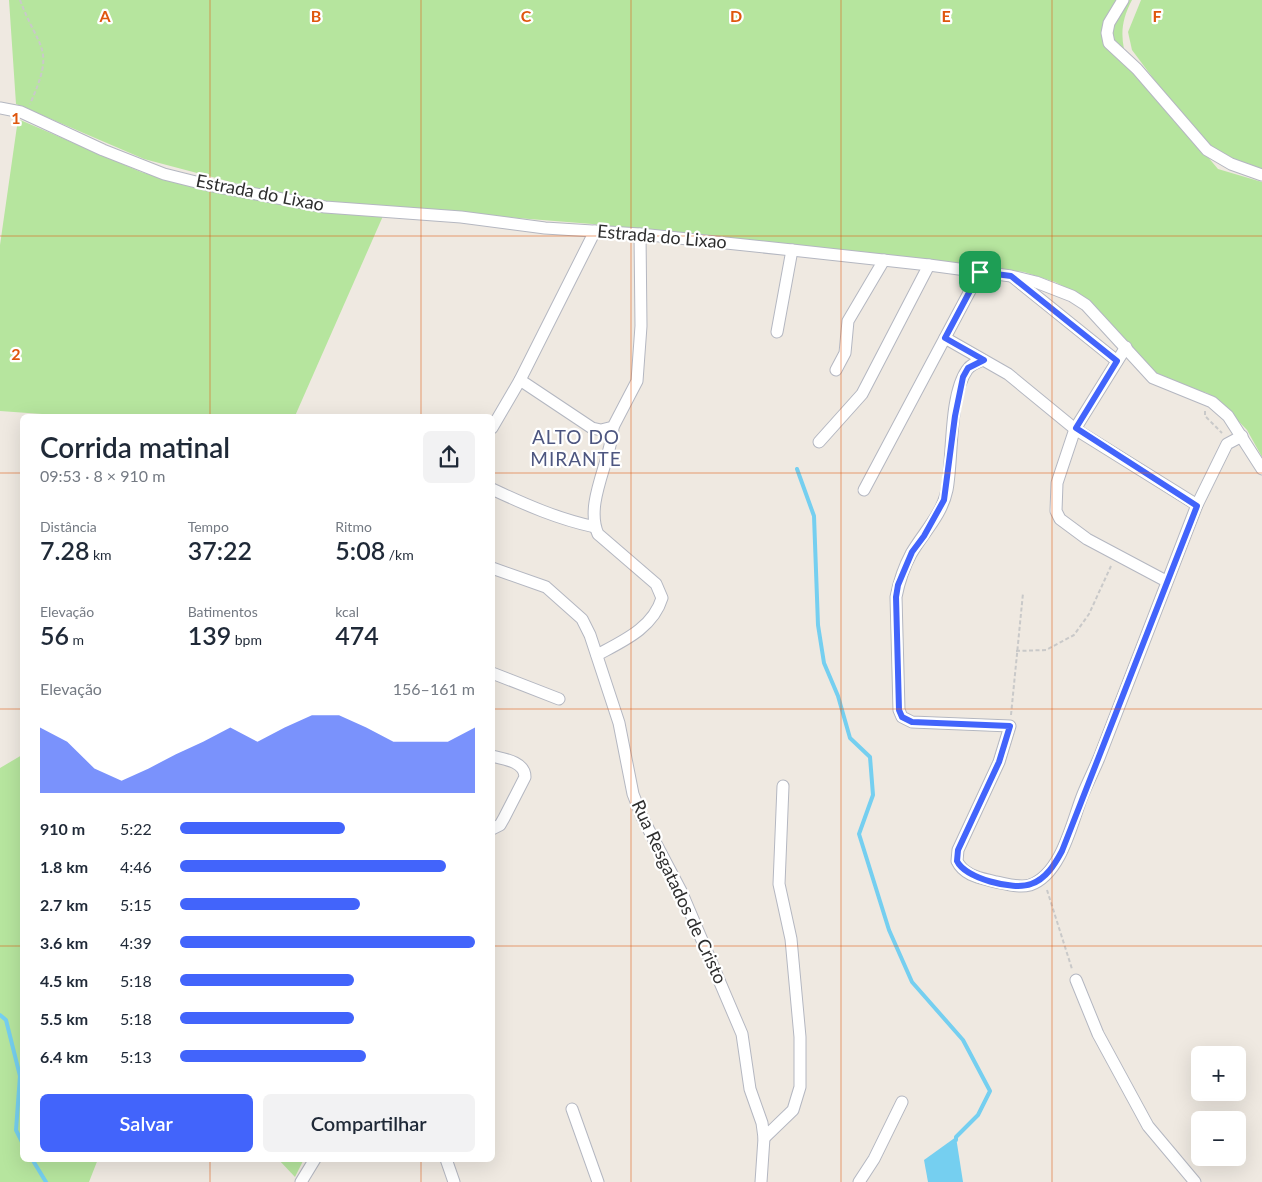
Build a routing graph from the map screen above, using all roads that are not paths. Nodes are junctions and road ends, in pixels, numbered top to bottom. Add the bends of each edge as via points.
1 (1123, 0) edge
2 (0, 108) edge
3 (1262, 175) edge
4 (595, 231) junction
5 (640, 234) junction
6 (792, 250) junction
7 (884, 260) junction
8 (929, 264) junction
9 (980, 272) junction
10 (1011, 276) junction
11 (777, 332) dead end
12 (945, 338) junction
13 (1126, 347) junction
14 (984, 360) junction
15 (1117, 361) junction
16 (836, 370) dead end
17 (520, 380) junction
18 (495, 423) edge
19 (613, 427) junction
20 (1076, 428) junction
21 (1242, 436) junction
22 (819, 442) dead end
23 (1262, 469) edge
24 (495, 490) edge
25 (864, 490) dead end
26 (1197, 506) junction
27 (595, 527) junction
28 (495, 569) edge
29 (1166, 581) junction
30 (597, 655) junction
31 (495, 675) edge
32 (559, 699) dead end
33 (495, 757) edge
34 (784, 786) dead end
35 (495, 826) edge
36 (1076, 980) road end
37 (902, 1102) dead end
38 (572, 1108) dead end
39 (764, 1138) junction
40 (313, 1162) edge
41 (447, 1162) edge
42 (450, 1180) edge
43 (301, 1182) edge
44 (598, 1182) edge
45 (762, 1182) edge
46 (859, 1182) edge
47 (1195, 1182) edge

1 - 3 street via 1108,22 1109,43 1137,69 1207,150 1231,164
2 - 4 street, Estrada do Lixao via 21,112 134,163 208,185 324,206
4 - 5 street, Estrada do Lixao
4 - 17 street
5 - 6 street, Estrada do Lixao
5 - 19 street via 642,326 637,381
6 - 7 street, Estrada do Lixao
6 - 11 street
7 - 8 street, Estrada do Lixao
7 - 16 street via 848,322 845,353
8 - 9 street, Estrada do Lixao
8 - 22 street via 862,394
9 - 10 street, Estrada do Lixao
9 - 12 street
10 - 13 street, Estrada do Lixao via 1053,287 1072,296
10 - 15 street
12 - 14 street
12 - 25 street
13 - 15 street
13 - 21 street, Estrada do Lixao via 1153,378 1212,402 1228,416
14 - 20 street via 1008,374
14 - 29 street via 968,368 963,377 944,500 912,552 896,597 899,710 902,717 912,722 1010,726 999,762 958,850 957,861 965,872 1011,885 1032,884 1043,877 1062,851
15 - 20 street
17 - 18 street
17 - 19 street via 592,428
19 - 27 street via 595,508
20 - 26 street
20 - 29 street via 1056,483 1056,511 1060,519 1116,555
21 - 23 street, Estrada do Lixao
21 - 26 street via 1227,444
24 - 27 street via 569,522
26 - 29 street
27 - 30 street via 598,534 656,584 662,598 656,613 642,628
28 - 30 street, Rua Resgatados de Cristo via 546,587 572,607 582,619
30 - 39 street, Rua Resgatados de Cristo via 619,724 642,817 681,891 742,1034 750,1089
31 - 32 street
33 - 35 street via 519,765 525,772 504,818
34 - 39 street via 779,884 791,939 800,1037 800,1087 793,1110
36 - 47 street via 1098,1034 1148,1126
37 - 46 street
38 - 44 street
39 - 45 street, Rua Resgatados de Cristo
40 - 43 street
41 - 42 street

